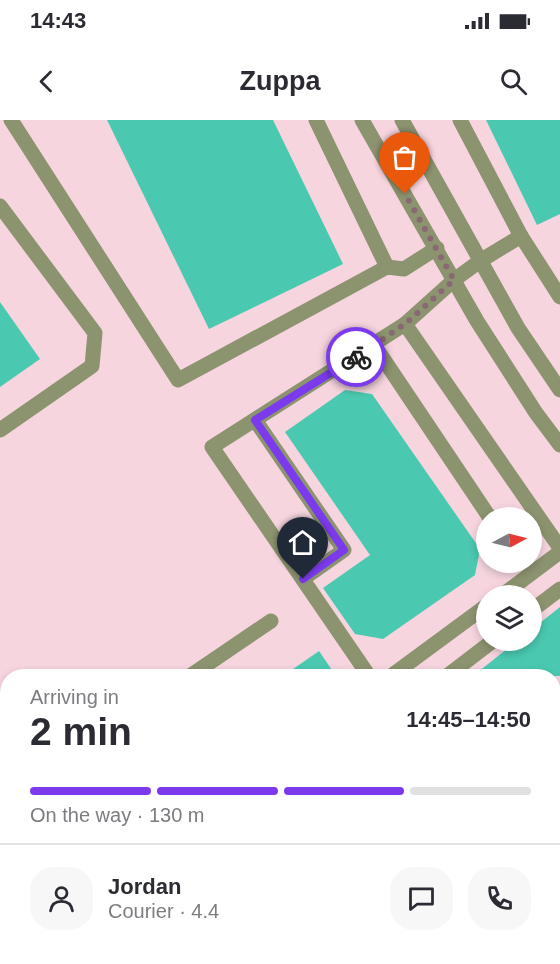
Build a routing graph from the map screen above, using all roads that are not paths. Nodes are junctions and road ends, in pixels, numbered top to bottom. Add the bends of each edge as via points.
1 (11, 120) edge
2 (316, 120) edge
3 (362, 120) edge
4 (402, 120) edge
5 (460, 120) edge
6 (0, 206) edge
7 (521, 236) junction
8 (437, 248) junction
9 (480, 261) junction
10 (387, 267) junction
11 (454, 280) junction
12 (560, 297) edge
13 (405, 324) junction
14 (374, 345) junction
15 (560, 390) edge
16 (255, 420) junction
17 (0, 430) edge
18 (560, 445) edge
19 (483, 507) edge
20 (560, 550) edge
21 (542, 560) edge
22 (521, 573) edge
23 (303, 579) junction
24 (510, 585) edge
25 (560, 589) edge
26 (542, 603) edge
27 (476, 613) edge
28 (271, 621) dead end
29 (480, 651) edge
30 (200, 669) edge
31 (364, 669) edge
32 (400, 669) edge
33 (456, 669) edge

1 - 10 street via 178,380
2 - 10 street
3 - 8 street
4 - 9 street
5 - 7 street
6 - 17 street via 95,333 92,366
7 - 9 street
7 - 12 street
8 - 10 street via 404,269
8 - 11 street
9 - 11 street
9 - 15 street
11 - 13 street
11 - 18 street
13 - 14 street
13 - 20 street
14 - 16 street
14 - 19 street
16 - 23 street via 344,550
16 - 23 street via 212,447
20 - 21 street
22 - 24 street
23 - 31 street
25 - 26 street
27 - 32 street
28 - 30 street
29 - 33 street

